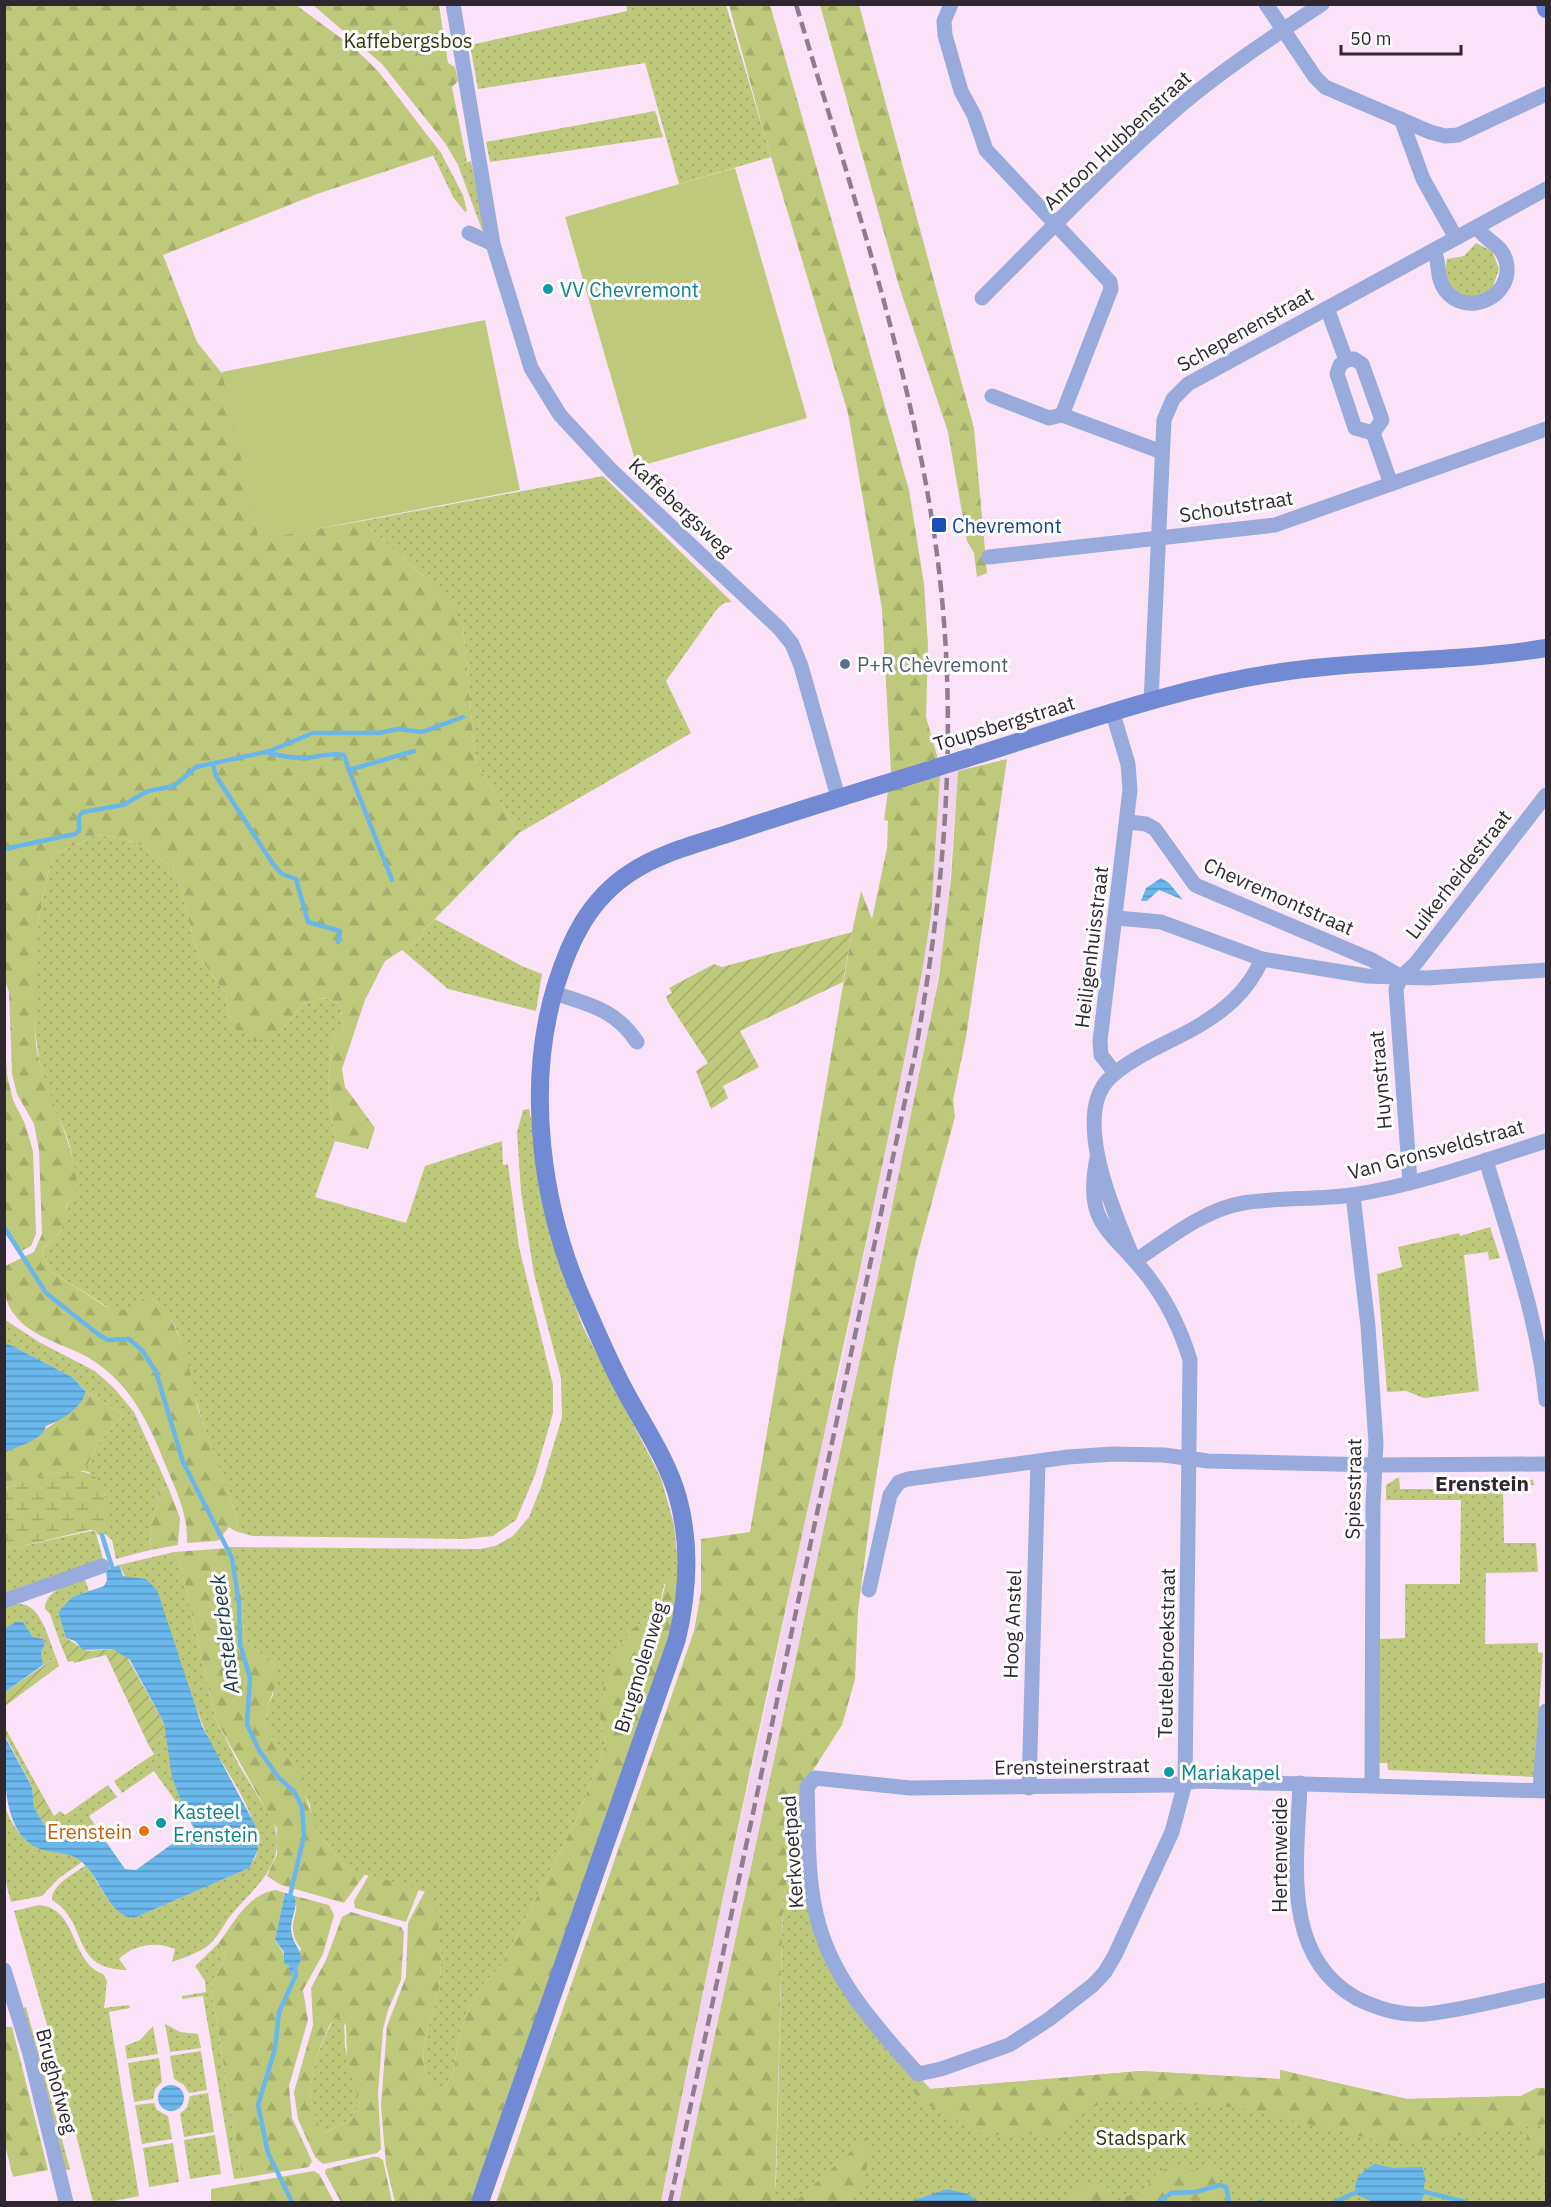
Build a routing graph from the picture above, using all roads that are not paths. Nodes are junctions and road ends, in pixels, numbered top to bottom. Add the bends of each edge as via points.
1 (453, 4) edge
2 (951, 4) edge
3 (1266, 4) edge
4 (1322, 4) edge
5 (1283, 30) junction
6 (1546, 94) edge
7 (1401, 119) junction
8 (1546, 189) edge
9 (1057, 224) junction
10 (1476, 227) junction
11 (469, 233) dead end
12 (1456, 238) junction
13 (493, 244) junction
14 (1434, 250) junction
15 (982, 298) dead end
16 (1327, 308) junction
17 (1346, 360) junction
18 (992, 396) dead end
19 (1062, 415) junction
20 (1546, 429) edge
21 (1373, 433) junction
22 (1162, 452) junction
23 (1390, 484) junction
24 (1157, 538) junction
25 (989, 558) dead end
26 (1546, 648) edge
27 (1151, 702) junction
28 (1113, 714) junction
29 (1546, 795) edge
30 (838, 797) junction
31 (1128, 822) junction
32 (1116, 918) junction
33 (1262, 959) junction
34 (1546, 970) edge
35 (1401, 977) junction
36 (554, 993) junction
37 (637, 1042) dead end
38 (1115, 1073) junction
39 (542, 1074) joint
40 (1546, 1141) edge
41 (1486, 1160) junction
42 (1410, 1182) junction
43 (1353, 1195) junction
44 (1135, 1261) junction
45 (1546, 1400) edge
46 (1189, 1457) junction
47 (1038, 1462) junction
48 (1546, 1464) edge
49 (1375, 1465) junction
50 (102, 1566) dead end
51 (869, 1590) dead end
52 (4, 1601) edge
53 (1546, 1711) edge
54 (815, 1778) joint
55 (1300, 1782) junction
56 (1185, 1783) junction
57 (1372, 1785) junction
58 (1029, 1788) junction
59 (1543, 1790) edge
60 (4, 1970) edge
61 (1546, 1990) edge
62 (918, 2074) joint
63 (66, 2202) edge
64 (480, 2202) edge

1 - 13 street, Kaffebergsweg
2 - 9 street via 944,21 945,35 961,91 986,150
3 - 5 street
4 - 5 street, Antoon Hubbenstraat
5 - 7 street via 1325,87
5 - 9 street, Antoon Hubbenstraat via 1141,140
6 - 7 street via 1458,135 1445,136
7 - 12 street via 1423,179
8 - 10 street, Schepenenstraat
9 - 15 street, Antoon Hubbenstraat
9 - 19 street via 1108,277 1111,289
10 - 12 street, Schepenenstraat
10 - 14 street via 1498,246 1507,263 1505,282 1486,301 1468,304 1452,297 1445,290
11 - 13 street
12 - 14 street, Schepenenstraat
13 - 30 street, Kaffebergsweg via 531,368 560,414 612,471 780,628 792,644
14 - 16 street, Schepenenstraat
16 - 17 street
16 - 22 street, Schepenenstraat via 1179,391 1166,412
17 - 21 street via 1337,374 1356,428
17 - 21 street via 1362,364 1382,420
18 - 19 street via 1049,418
19 - 22 street
20 - 23 street, Schoutstraat
21 - 23 street
22 - 24 street, Schepenenstraat
23 - 24 street, Schoutstraat via 1275,525
24 - 25 street, Schoutstraat
24 - 27 street, Schepenenstraat
26 - 27 street, Toupsbergstraat via 1290,670
27 - 28 street, Toupsbergstraat
28 - 30 street, Toupsbergstraat, bridge
28 - 31 street via 1128,764
29 - 35 street, Luikerheidestraat via 1416,963
30 - 36 street, Toupsbergstraat via 672,853 631,872 603,894 580,925
31 - 32 street, Heiligenhuisstraat
31 - 35 street, Chevremontstraat via 1146,824 1155,830 1196,885 1371,960
32 - 33 street, Chevremontstraat via 1161,922
32 - 38 street, Heiligenhuisstraat via 1100,1049 1102,1058
33 - 35 street, Chevremontstraat via 1366,976
33 - 38 street, Teutelebroekstraat via 1251,981 1218,1014
34 - 35 street, Chevremontstraat
35 - 42 street, Huynstraat via 1395,1005
36 - 37 street via 610,1014 625,1024
36 - 39 street, Toupsbergstraat
38 - 44 street, Teutelebroekstraat via 1099,1092 1095,1106 1094,1193 1098,1218 1111,1238
39 - 64 street, Brugmolenweg via 542,1149 562,1244 582,1299 678,1497 685,1534 686,1589 677,1639
40 - 41 street, Van Gronsveldstraat
41 - 42 street, Van Gronsveldstraat
41 - 45 street via 1528,1306
42 - 43 street, Van Gronsveldstraat
43 - 44 street, Van Gronsveldstraat via 1242,1203 1221,1209 1200,1218
43 - 49 street, Spiesstraat via 1373,1382
44 - 46 street, Teutelebroekstraat via 1170,1309 1190,1360
46 - 47 street via 1096,1454
46 - 49 street via 1208,1461
46 - 56 street, Teutelebroekstraat
47 - 51 street via 899,1482 890,1495
47 - 58 street, Hoog Anstel
48 - 49 street
49 - 57 street, Spiesstraat
50 - 52 street
53 - 59 street
54 - 58 street, Erensteinerstraat via 910,1788
54 - 62 street, Kerkvoetpad via 807,1787 811,1871 819,1926 832,1960 851,1991
55 - 56 street, Erensteinerstraat
55 - 57 street, Erensteinerstraat
55 - 61 street, Hertenweide via 1301,1927 1329,1977 1349,1994 1372,2006 1424,2014
56 - 58 street, Erensteinerstraat
56 - 62 street, Teutelebroekstraat via 1172,1832 1105,1972 1048,2020 1009,2045
57 - 59 street, Erensteinerstraat
60 - 63 street, Brughofweg via 30,2055

